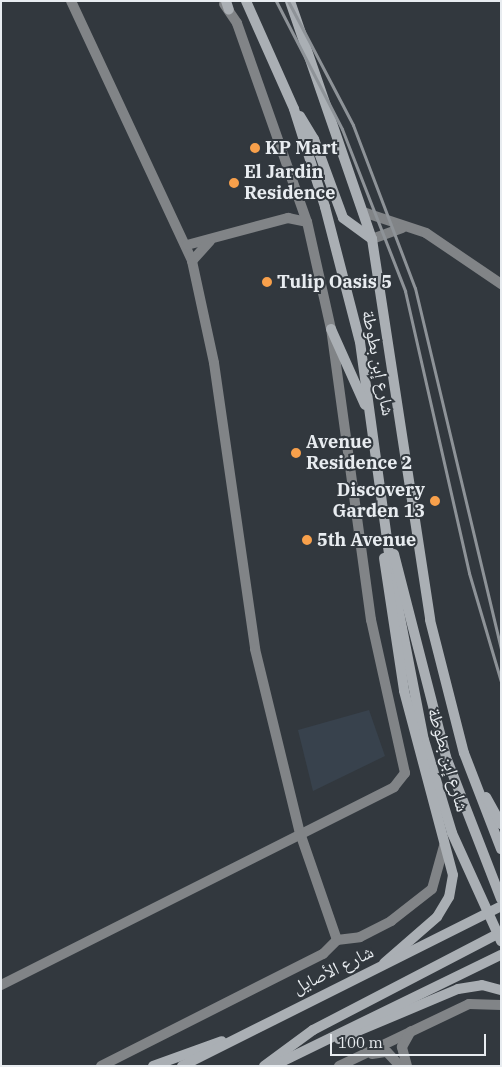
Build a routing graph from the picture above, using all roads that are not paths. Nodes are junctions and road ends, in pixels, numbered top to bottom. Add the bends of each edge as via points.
1 (71, 1) edge
2 (221, 1) edge
3 (246, 1) edge
4 (290, 1) edge
5 (228, 6) edge
6 (294, 109) junction
7 (300, 199) junction
8 (363, 212) junction
9 (288, 218) junction
10 (307, 222) junction
11 (402, 228) junction
12 (372, 239) junction
13 (210, 241) junction
14 (187, 246) junction
15 (192, 261) junction
16 (501, 284) edge
17 (331, 329) junction
18 (374, 429) junction
19 (384, 517) junction
20 (476, 788) junction
21 (501, 824) edge
22 (300, 833) junction
23 (443, 840) junction
24 (501, 849) edge
25 (498, 891) edge
26 (501, 899) edge
27 (501, 906) edge
28 (487, 913) junction
29 (501, 918) edge
30 (472, 920) junction
31 (500, 935) edge
32 (337, 940) junction
33 (484, 941) junction
34 (501, 955) edge
35 (384, 963) junction
36 (1, 985) edge
37 (501, 990) edge
38 (501, 1005) edge
39 (412, 1029) junction
40 (233, 1039) junction
41 (321, 1043) junction
42 (219, 1047) junction
43 (101, 1066) edge
44 (153, 1066) edge
45 (182, 1066) edge
46 (194, 1066) edge
47 (264, 1066) edge
48 (273, 1066) edge
49 (339, 1066) edge
50 (349, 1066) edge
51 (400, 1066) edge
52 (407, 1066) edge

1 - 14 street
2 - 5 street
3 - 6 main road, شارع إبن بطوطة
4 - 8 main road, شارع إبن بطوطة
5 - 7 street
6 - 12 main road via 314,139 343,218
6 - 18 main road, شارع إبن بطوطة via 348,295
7 - 9 street
7 - 10 street
8 - 11 street
8 - 12 main road, شارع إبن بطوطة
9 - 10 street
9 - 13 street
10 - 17 street
11 - 12 street
11 - 16 street via 426,233
12 - 20 main road, شارع إبن بطوطة via 430,620
13 - 14 street
13 - 15 street
14 - 15 street
15 - 22 street via 214,363 255,649
17 - 18 main road via 348,360
17 - 22 street via 371,620 406,765 394,787
18 - 19 main road, شارع إبن بطوطة
19 - 23 main road via 384,578 403,681
19 - 25 main road via 435,720
19 - 28 main road, شارع إبن بطوطة via 424,740 452,833
20 - 21 main road
20 - 24 main road, شارع إبن بطوطة
22 - 32 street
22 - 36 street
23 - 32 street via 440,871 426,895 376,930
23 - 35 main road via 453,875 449,897 437,917
25 - 26 main road
27 - 28 main road, شارع الأصايل
28 - 29 main road
28 - 30 main road, شارع الأصايل
28 - 31 main road, شارع إبن بطوطة
30 - 33 main road via 486,925
30 - 35 main road, شارع الأصايل
31 - 33 main road
32 - 43 street via 323,954
33 - 47 main road via 313,1030
34 - 41 main road
35 - 40 main road, شارع الأصايل
37 - 41 main road via 482,985 458,989 367,1031
38 - 39 street via 469,1004
39 - 49 street
39 - 52 street via 402,1047
40 - 42 main road, شارع الأصايل
40 - 44 main road via 190,1049
41 - 48 main road
42 - 45 main road, شارع الأصايل
42 - 46 main road
50 - 51 street via 381,1051 392,1054

